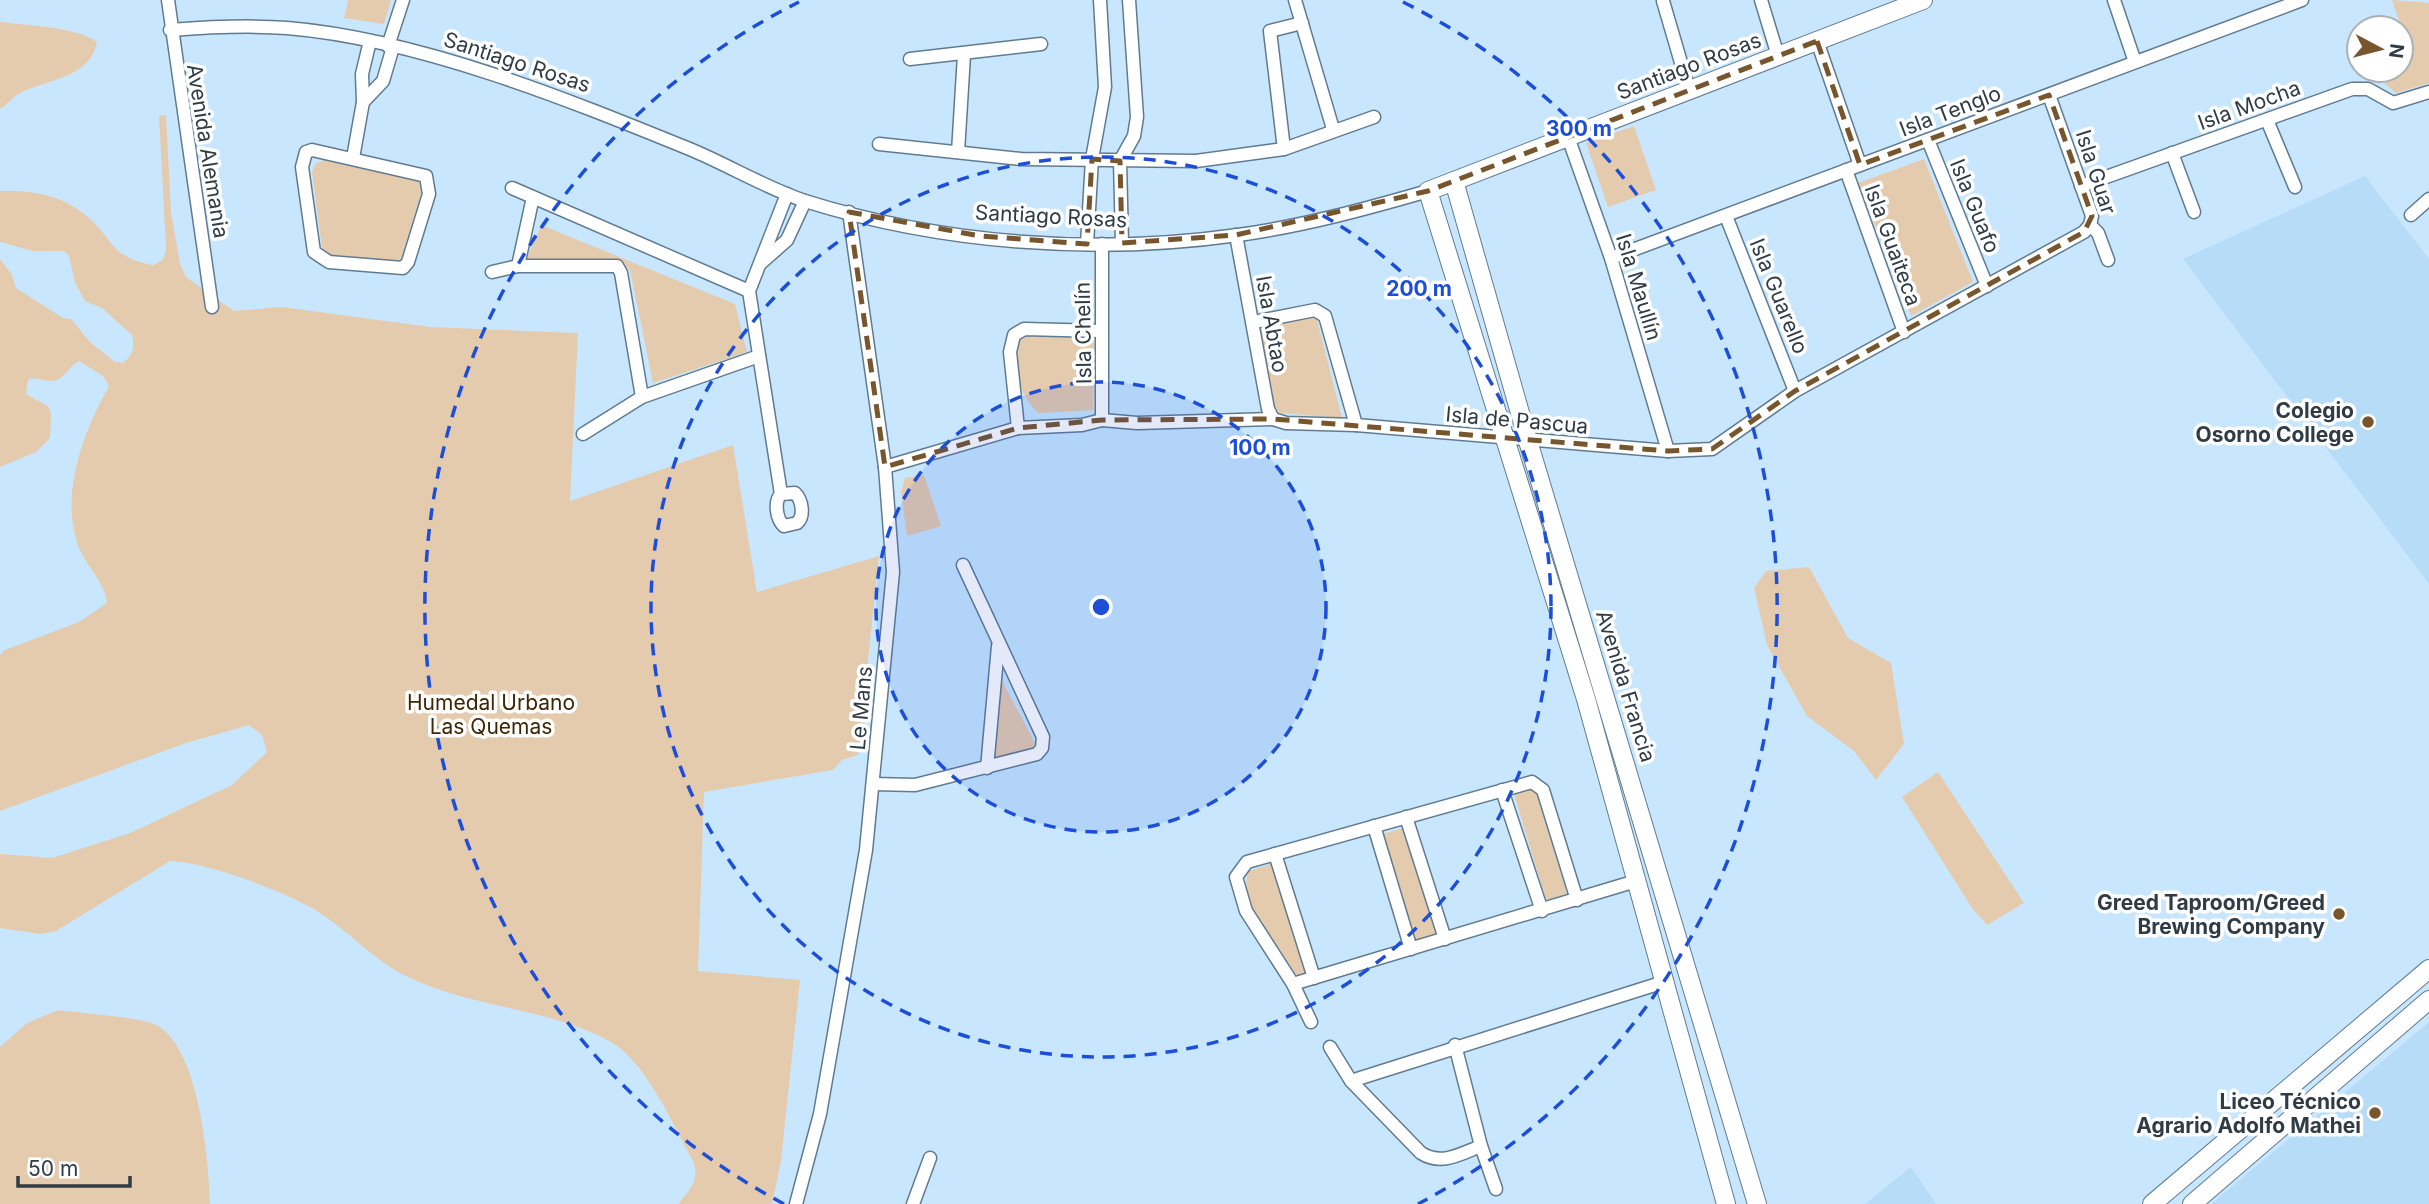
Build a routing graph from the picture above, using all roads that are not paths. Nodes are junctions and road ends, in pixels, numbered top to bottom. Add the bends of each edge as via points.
1 (168, 0) edge
2 (403, 0) edge
3 (1100, 0) edge
4 (1129, 0) edge
5 (1295, 0) edge
6 (1761, 0) edge
7 (1923, 0) edge
8 (2114, 0) edge
9 (2302, 0) edge
10 (1663, 1) edge
11 (1302, 23) junction
12 (170, 30) junction
13 (370, 41) junction
14 (1817, 41) junction
15 (1041, 44) dead end
16 (391, 47) junction
17 (964, 55) junction
18 (1778, 56) junction
19 (910, 60) dead end
20 (2135, 62) junction
21 (1689, 90) junction
22 (2429, 92) edge
23 (2049, 94) junction
24 (363, 102) junction
25 (1374, 117) dead end
26 (2267, 120) junction
27 (1333, 130) junction
28 (1569, 137) junction
29 (1928, 140) junction
30 (879, 144) dead end
31 (1284, 149) junction
32 (958, 152) junction
33 (2172, 153) junction
34 (353, 158) junction
35 (1092, 159) junction
36 (1120, 161) junction
37 (1860, 165) junction
38 (1846, 170) junction
39 (1454, 181) junction
40 (2081, 186) junction
41 (2295, 187) dead end
42 (512, 188) dead end
43 (1428, 191) junction
44 (787, 194) junction
45 (533, 197) junction
46 (2429, 199) edge
47 (804, 201) junction
48 (849, 212) junction
49 (2194, 212) dead end
50 (2411, 215) dead end
51 (1726, 216) junction
52 (2090, 225) junction
53 (1236, 235) junction
54 (1122, 243) junction
55 (1087, 244) junction
56 (1102, 244) junction
57 (1611, 258) junction
58 (2108, 260) dead end
59 (760, 263) junction
60 (518, 266) junction
61 (492, 272) dead end
62 (1987, 286) junction
63 (749, 290) junction
64 (212, 307) dead end
65 (1254, 321) junction
66 (1101, 331) junction
67 (1904, 332) junction
68 (759, 356) junction
69 (1796, 391) junction
70 (642, 397) junction
71 (1102, 419) junction
72 (1273, 419) junction
73 (1356, 425) junction
74 (1018, 428) junction
75 (583, 433) dead end
76 (1504, 438) junction
77 (1528, 440) junction
78 (1668, 451) junction
79 (885, 467) junction
80 (781, 494) dead end
81 (1562, 554) junction
82 (1543, 560) junction
83 (963, 565) dead end
84 (998, 645) junction
85 (1604, 695) junction
86 (1586, 699) junction
87 (987, 768) junction
88 (873, 784) junction
89 (1502, 790) junction
90 (1406, 817) junction
91 (1374, 826) junction
92 (1650, 844) junction
93 (1628, 852) junction
94 (1275, 854) junction
95 (1636, 881) junction
96 (1577, 900) junction
97 (1542, 911) junction
98 (1445, 939) junction
99 (1411, 949) junction
100 (2429, 969) edge
101 (1691, 975) junction
102 (1314, 978) junction
103 (1664, 982) junction
104 (1293, 984) junction
105 (2429, 1000) edge
106 (1311, 1022) dead end
107 (1455, 1045) junction
108 (1330, 1047) dead end
109 (1351, 1081) junction
110 (1481, 1146) junction
111 (930, 1158) dead end
112 (1496, 1189) dead end
113 (1726, 1203) edge
114 (796, 1204) edge
115 (913, 1204) edge
116 (1757, 1204) edge
117 (2152, 1204) edge
118 (2192, 1204) edge

1 - 12 street, Avenida Alemania
2 - 16 street
3 - 35 street via 1105,86
4 - 36 street via 1137,117 1134,136
5 - 11 street
6 - 18 street
7 - 14 street, Santiago Rosas
8 - 20 street
9 - 20 street, Isla Tenglo
10 - 21 street
11 - 27 street
11 - 31 street via 1270,31
12 - 13 street, Santiago Rosas via 284,28
12 - 64 street, Avenida Alemania
13 - 16 street, Santiago Rosas
13 - 24 street via 362,74
14 - 18 street, Santiago Rosas
14 - 37 street, Isla Guaiteca
15 - 17 street
16 - 24 street via 383,81
16 - 44 street, Santiago Rosas via 533,88 695,151
17 - 19 street
17 - 32 street
18 - 21 street, Santiago Rosas
20 - 23 street, Isla Tenglo
21 - 28 street, Santiago Rosas
22 - 26 street, Isla Mocha via 2393,103 2357,87
23 - 29 street, Isla Tenglo
23 - 40 street, Isla Guar
24 - 34 street
25 - 27 street
26 - 33 street, Isla Mocha
26 - 41 street
27 - 31 street
28 - 39 street, Santiago Rosas
28 - 57 street, Isla Maullín
29 - 37 street, Isla Tenglo
29 - 62 street, Isla Guafo
30 - 32 street
31 - 36 street via 1196,161
32 - 35 street via 1021,159
33 - 40 street, Isla Mocha
33 - 49 street
34 - 34 street via 313,150 303,159 314,252 329,262 404,268 430,185 426,176
35 - 36 street
35 - 55 street
36 - 54 street
37 - 38 street, Isla Tenglo
38 - 51 street, Isla Tenglo
38 - 67 street, Isla Guaiteca
39 - 43 street, Santiago Rosas
39 - 77 street, Avenida Francia
40 - 52 street, Isla Guar via 2092,216
42 - 45 street
43 - 53 street, Santiago Rosas
43 - 76 street, Avenida Francia
44 - 47 street, Santiago Rosas
44 - 59 street
45 - 60 street
45 - 63 street
46 - 50 street
47 - 48 street, Santiago Rosas
47 - 59 street via 787,240
48 - 55 street, Santiago Rosas via 980,236
48 - 79 street, Le Mans
51 - 57 street, Isla Tenglo
51 - 69 street, Isla Guarello
52 - 58 street, Isla Guar
52 - 62 street, Isla de Pascua
53 - 54 street, Santiago Rosas
53 - 65 street, Isla Abtao
54 - 56 street, Santiago Rosas
55 - 56 street, Santiago Rosas
56 - 66 street, Isla Chelín
57 - 78 street, Isla Maullín
59 - 63 street
60 - 61 street
60 - 70 street via 617,266
62 - 67 street, Isla de Pascua
63 - 68 street
65 - 72 street, Isla Abtao
65 - 73 street via 1315,310 1325,316
66 - 71 street, Isla Chelín
66 - 74 street via 1024,330 1014,335 1010,352
67 - 69 street, Isla de Pascua
68 - 70 street
68 - 80 street
69 - 78 street, Isla de Pascua via 1712,449
70 - 75 street
71 - 72 street, Isla de Pascua via 1137,423
71 - 74 street, Isla de Pascua via 1082,425
72 - 73 street, Isla de Pascua
73 - 76 street, Isla de Pascua
74 - 79 street, Isla de Pascua
76 - 77 street, Isla de Pascua
76 - 82 street, Avenida Francia
77 - 78 street, Isla de Pascua
77 - 81 street, Avenida Francia
79 - 88 street, Le Mans via 893,572
81 - 82 street
81 - 85 street, Avenida Francia
82 - 86 street, Avenida Francia
83 - 84 street
84 - 87 street
84 - 87 street via 1043,737 1037,754
85 - 86 street
85 - 92 street, Avenida Francia
86 - 93 street, Avenida Francia
87 - 88 street via 905,786
88 - 114 street, Le Mans via 820,1114
89 - 90 street
89 - 96 street via 1532,782 1543,790
89 - 97 street
90 - 91 street
90 - 98 street
91 - 94 street
91 - 99 street
92 - 93 street
92 - 101 street, Avenida Francia
93 - 95 street, Avenida Francia
94 - 102 street
94 - 104 street via 1247,862 1236,877 1246,911
95 - 96 street
95 - 103 street, Avenida Francia
96 - 97 street
97 - 98 street
98 - 99 street
99 - 102 street
100 - 117 street
101 - 103 street
101 - 116 street, Avenida Francia
102 - 104 street
103 - 107 street
103 - 113 street, Avenida Francia
104 - 106 street
105 - 118 street
107 - 109 street
107 - 110 street
108 - 109 street
109 - 110 street via 1432,1160
110 - 112 street
111 - 115 street

